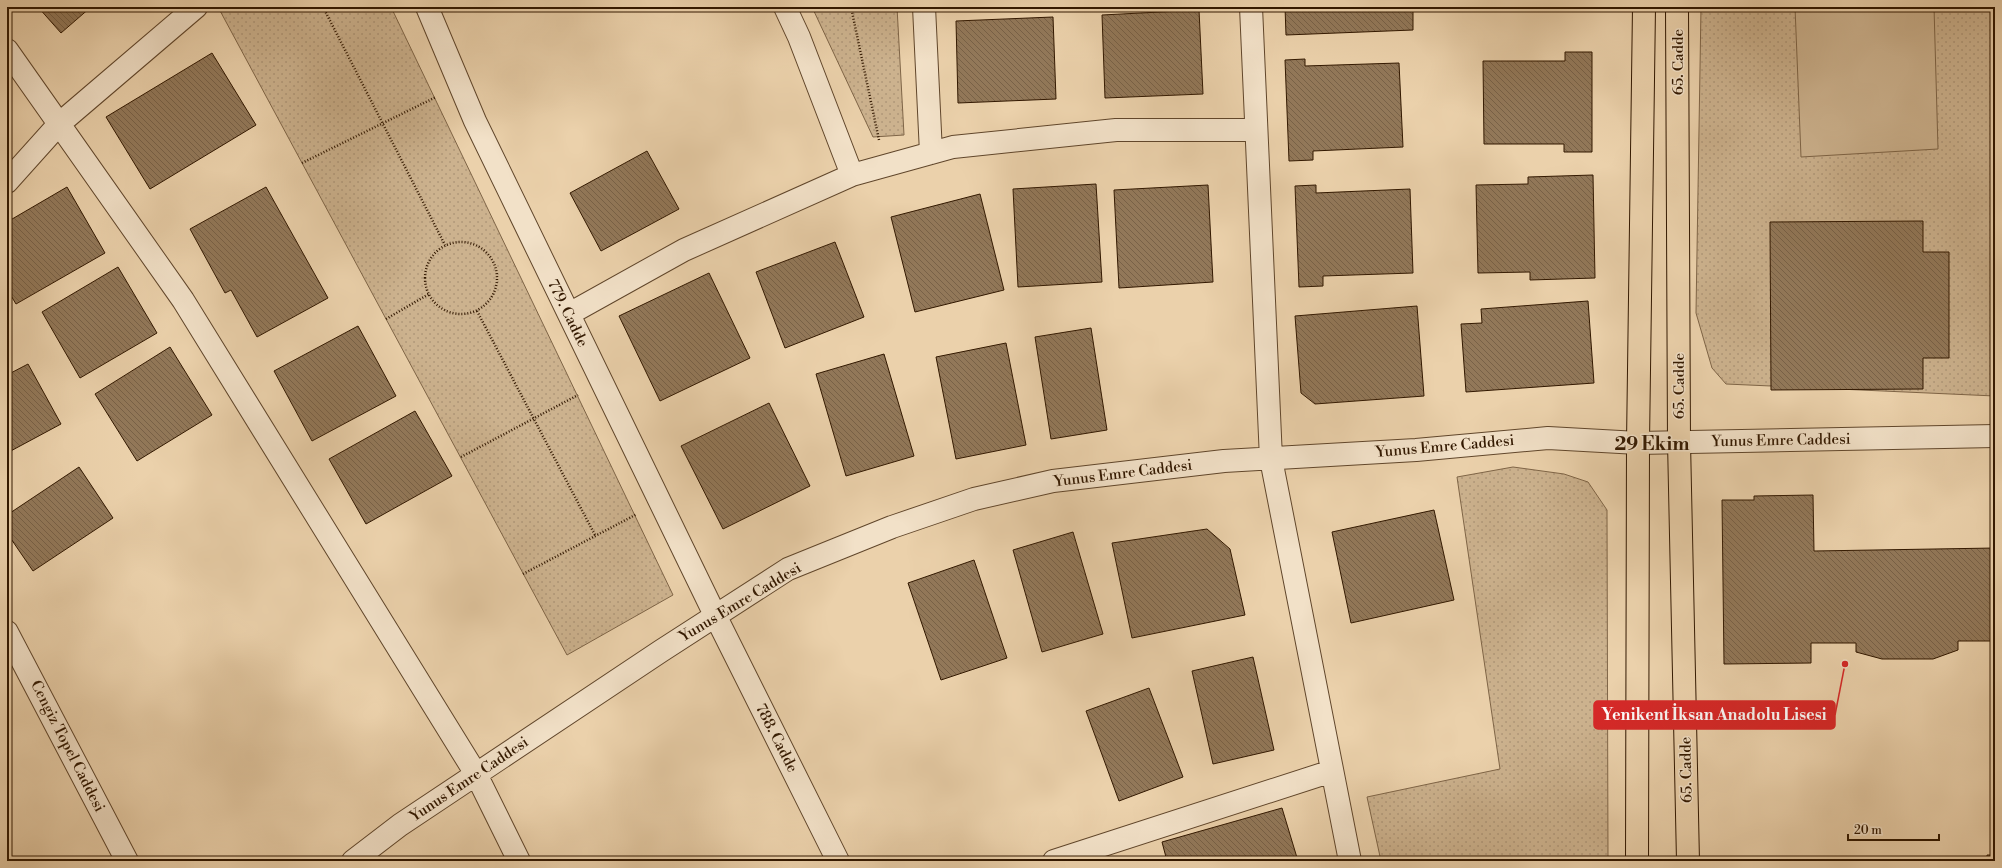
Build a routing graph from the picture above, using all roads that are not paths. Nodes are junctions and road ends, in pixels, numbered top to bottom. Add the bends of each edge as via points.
1 (196, 7) edge
2 (427, 7) edge
3 (785, 7) edge
4 (924, 7) edge
5 (1251, 7) edge
6 (1644, 7) edge
7 (1677, 7) edge
8 (7, 50) edge
9 (59, 124) junction
10 (1256, 130) junction
11 (931, 153) junction
12 (852, 176) junction
13 (7, 182) edge
14 (569, 314) junction
15 (1995, 436) edge
16 (1679, 442) junction
17 (1638, 443) junction
18 (1271, 459) junction
19 (715, 615) junction
20 (10, 646) edge
21 (1332, 771) junction
22 (476, 774) junction
23 (127, 861) edge
24 (353, 861) edge
25 (520, 861) edge
26 (838, 861) edge
27 (1054, 861) edge
28 (1350, 861) edge
29 (1637, 861) edge
30 (1688, 861) edge

1 - 9 street
2 - 14 street, 779. Cadde via 475,121
3 - 12 street
4 - 11 street
5 - 10 street
6 - 17 main road
7 - 16 main road, 65. Cadde
8 - 9 street
9 - 13 street
9 - 22 street via 183,300
10 - 11 street via 1116,130 953,147
10 - 18 street
11 - 12 street
12 - 14 street via 684,250
14 - 19 street, 779. Cadde
15 - 16 street, Yunus Emre Caddesi
16 - 17 street, Yunus Emre Caddesi
16 - 30 main road, 65. Cadde
17 - 18 street, Yunus Emre Caddesi via 1548,438
17 - 29 main road
18 - 19 street, Yunus Emre Caddesi via 1053,481 974,499 892,527 788,569
18 - 21 street
19 - 22 street, Yunus Emre Caddesi
19 - 26 street, 788. Cadde
20 - 23 street, Cengiz Topel Caddesi
21 - 27 street
21 - 28 street
22 - 24 street, Yunus Emre Caddesi
22 - 25 street

